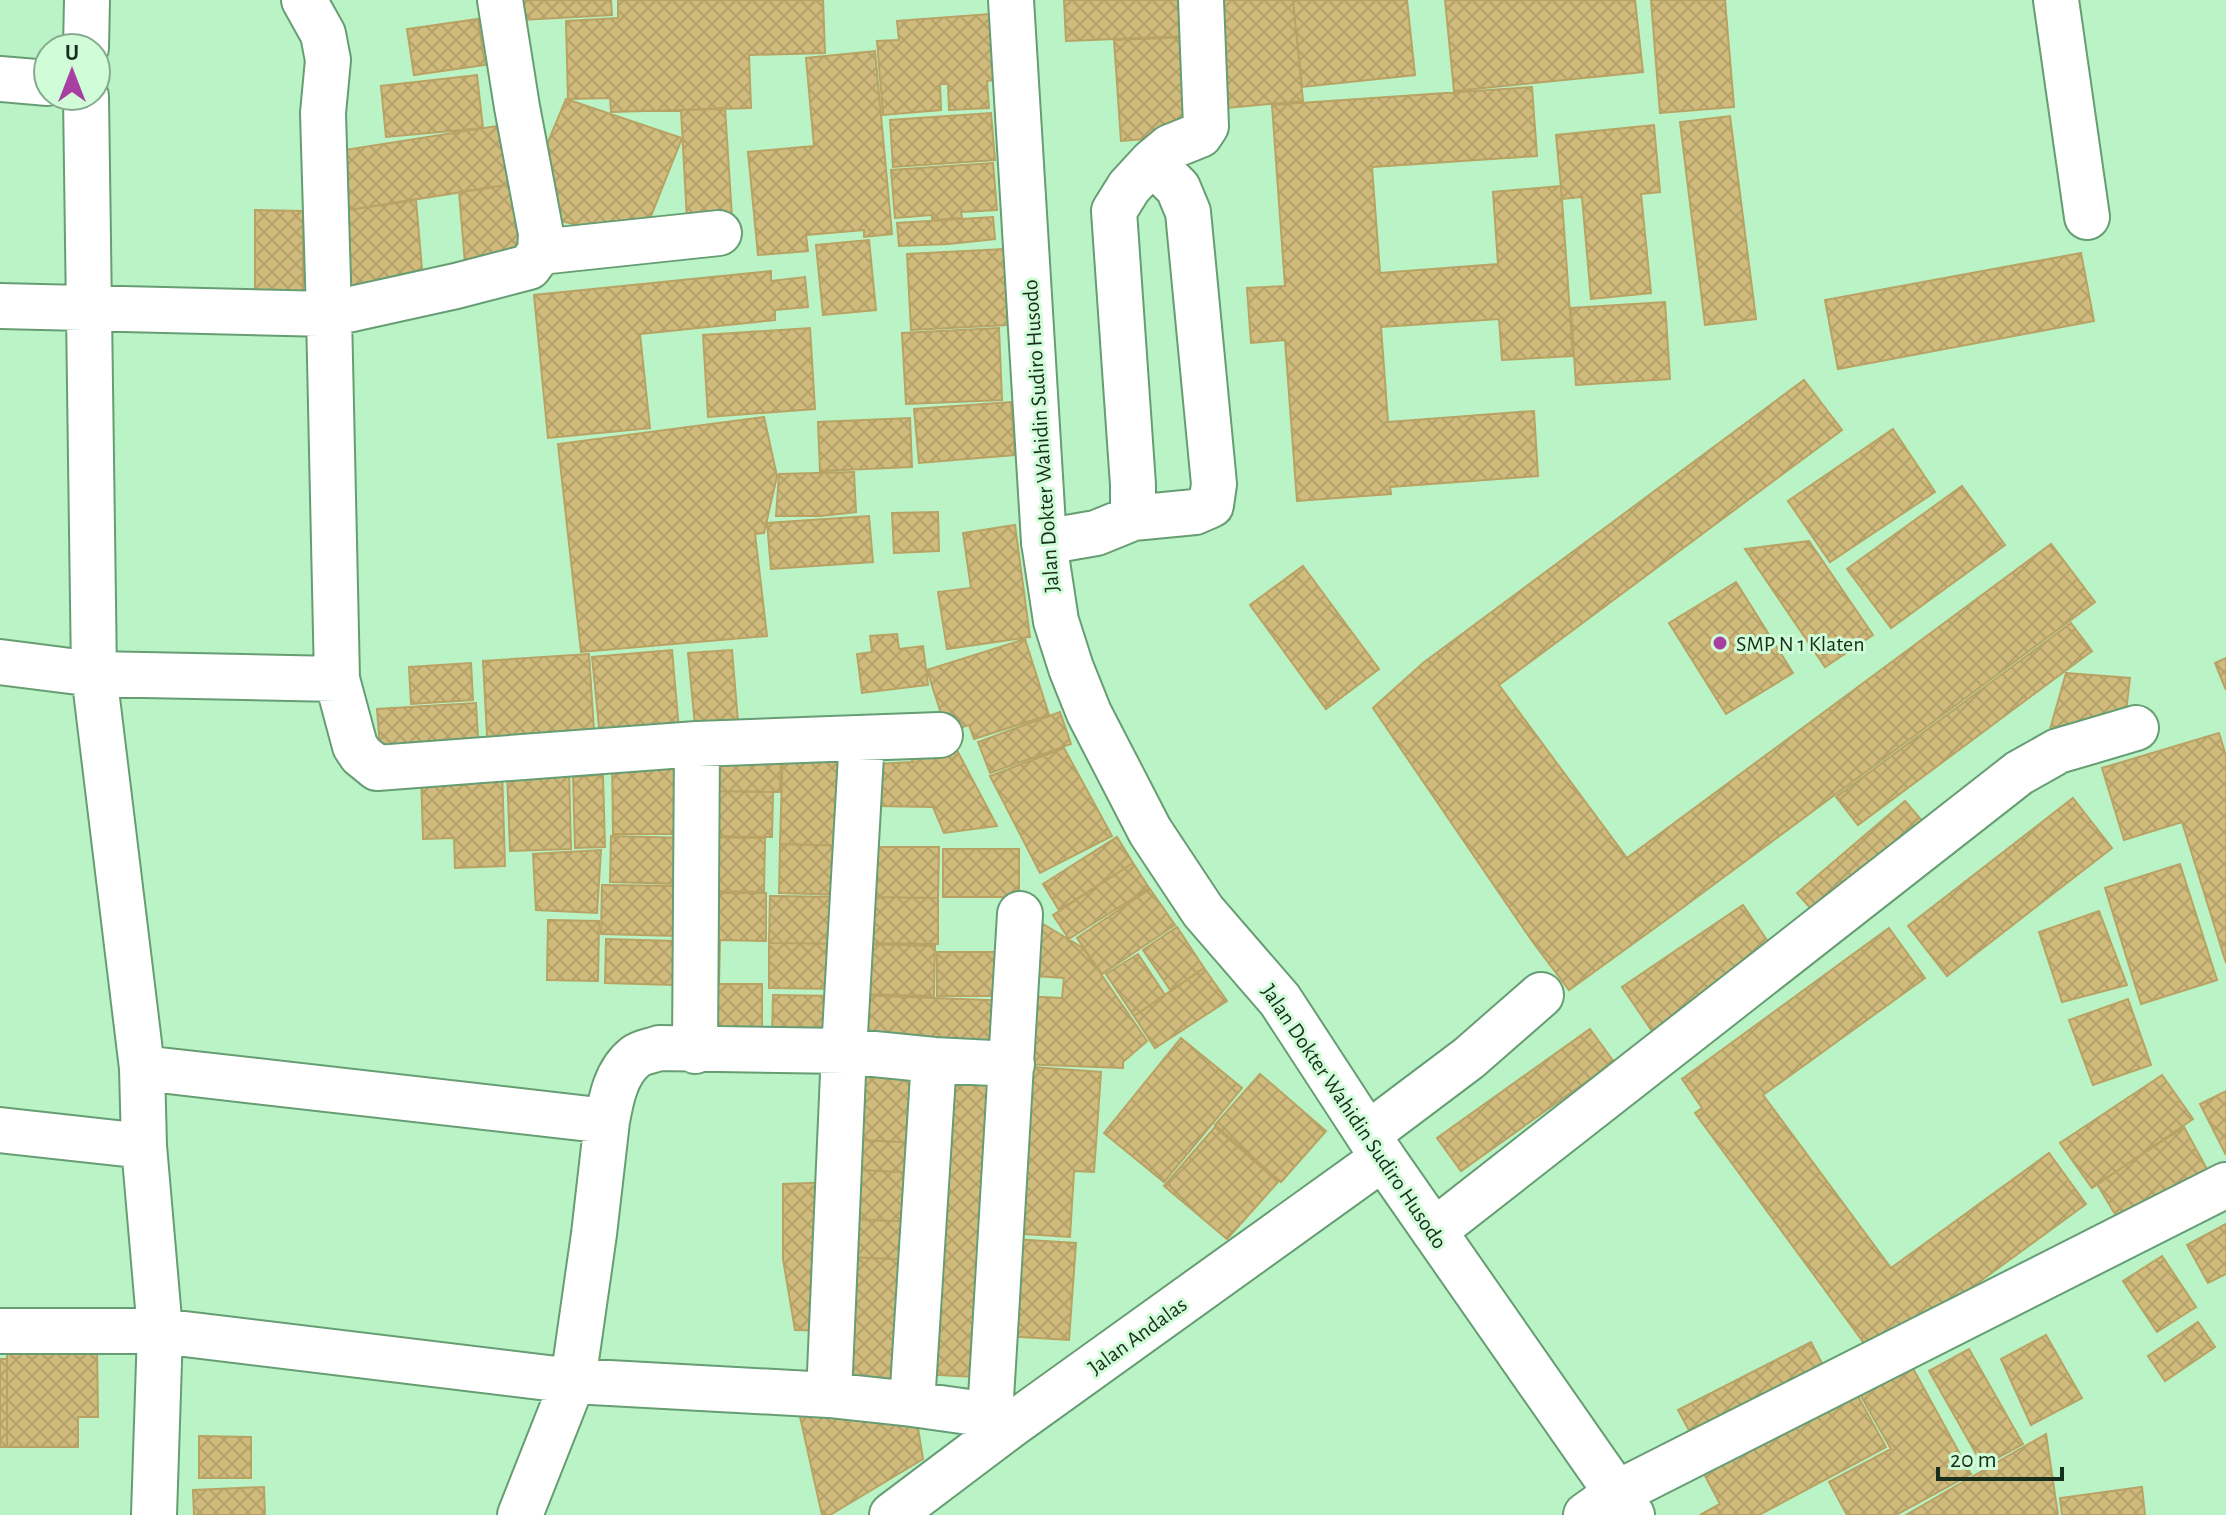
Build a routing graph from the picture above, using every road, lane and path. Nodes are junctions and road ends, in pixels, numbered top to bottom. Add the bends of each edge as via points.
1 (87, 0) edge
2 (304, 0) edge
3 (500, 0) edge
4 (1011, 0) edge
5 (1201, 0) edge
6 (2056, 0) edge
7 (86, 32) edge
8 (0, 79) edge
9 (32, 82) edge
10 (86, 112) edge
11 (1152, 162) junction
12 (2087, 217) dead end
13 (719, 233) dead end
14 (540, 252) junction
15 (0, 306) edge
16 (90, 310) junction
17 (329, 314) junction
18 (1133, 518) junction
19 (1044, 542) junction
20 (0, 662) edge
21 (94, 674) junction
22 (337, 679) junction
23 (2136, 728) dead end
24 (940, 735) dead end
25 (862, 738) junction
26 (697, 744) junction
27 (1020, 914) dead end
28 (1541, 995) dead end
29 (695, 1051) junction
30 (844, 1051) junction
31 (934, 1060) junction
32 (1012, 1064) junction
33 (142, 1068) junction
34 (607, 1121) junction
35 (0, 1130) edge
36 (144, 1146) junction
37 (1375, 1146) junction
38 (2226, 1185) edge
39 (1434, 1231) junction
40 (0, 1331) edge
41 (160, 1331) junction
42 (573, 1381) junction
43 (829, 1395) junction
44 (912, 1404) junction
45 (1000, 1421) junction
46 (1611, 1508) edge
47 (154, 1515) edge
48 (520, 1515) edge
49 (892, 1515) edge

1 - 7 street
2 - 17 street via 323,34 328,60 323,113
3 - 14 street
4 - 19 street, Jalan Dokter Wahidin Sudiro Husodo
5 - 11 street via 1206,126 1200,135 1170,147
6 - 12 street
8 - 9 street
10 - 16 street
11 - 18 street via 1114,211
11 - 18 street via 1178,188 1188,212 1214,484 1211,505 1195,512
13 - 14 street
14 - 17 street via 529,267 506,274
15 - 16 street
16 - 17 street
16 - 21 street
17 - 22 street
18 - 19 street via 1096,533
19 - 37 street, Jalan Dokter Wahidin Sudiro Husodo via 1056,621 1071,668 1150,831 1203,911 1280,1000
20 - 21 street
21 - 22 street
21 - 33 street
22 - 26 street via 355,746 377,768
23 - 39 street via 2058,751 2019,773
24 - 25 street
25 - 26 street
25 - 30 street
26 - 29 street
27 - 32 street
28 - 37 street, Jalan Andalas
29 - 30 street
29 - 34 street via 659,1048 636,1056 612,1092
30 - 31 street
30 - 43 street
31 - 32 street
31 - 44 street
32 - 45 street
33 - 34 street
33 - 36 street
34 - 42 street
35 - 36 street
36 - 41 street
37 - 39 street, Jalan Dokter Wahidin Sudiro Husodo
37 - 45 street, Jalan Andalas
38 - 46 street
39 - 46 street, Jalan Dokter Wahidin Sudiro Husodo
40 - 41 street
41 - 42 street
41 - 47 street
42 - 43 street
42 - 48 street
43 - 44 street
44 - 45 street
45 - 49 street, Jalan Andalas

